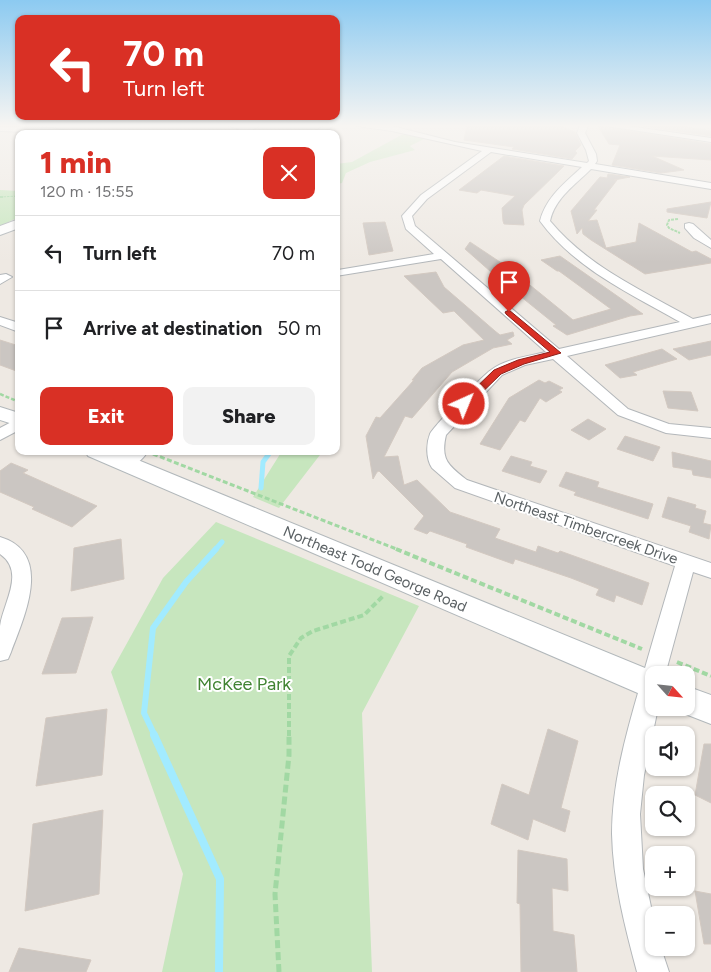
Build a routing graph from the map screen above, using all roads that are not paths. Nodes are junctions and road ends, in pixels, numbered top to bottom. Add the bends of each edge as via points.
1 (459, 171) edge
2 (583, 171) edge
3 (624, 171) edge
4 (706, 176) dead end
5 (699, 183) junction
6 (711, 186) edge
7 (15, 225) edge
8 (689, 226) dead end
9 (0, 231) edge
10 (711, 245) edge
11 (441, 256) junction
12 (340, 273) edge
13 (711, 319) edge
14 (0, 321) edge
15 (691, 323) junction
16 (15, 327) edge
17 (557, 353) junction
18 (0, 413) edge
19 (15, 420) edge
20 (15, 425) edge
21 (711, 433) edge
22 (0, 435) edge
23 (137, 455) edge
24 (0, 544) edge
25 (686, 562) junction
26 (711, 571) edge
27 (0, 652) edge
28 (657, 666) edge
29 (645, 677) edge
30 (695, 704) edge
31 (711, 710) edge
32 (645, 713) edge
33 (653, 972) edge

1 - 11 street via 424,197 407,216 410,227
2 - 15 street via 552,202 545,212 545,221 562,241 592,265
3 - 5 street
4 - 5 street
5 - 6 street
7 - 9 main road
8 - 10 street
11 - 12 street
11 - 17 street
13 - 15 street
14 - 16 street
15 - 17 street
17 - 21 street via 623,412 650,424 686,433
17 - 25 street, Northeast Timbercreek Drive via 497,372 438,434 435,446 438,464 461,484
18 - 19 main road
20 - 22 street
23 - 29 main road, Northeast Todd George Road
24 - 27 street via 15,555 22,577 20,597
25 - 26 street, Northeast Timbercreek Drive
25 - 28 street
30 - 31 main road
32 - 33 street via 628,796 626,834 638,923

